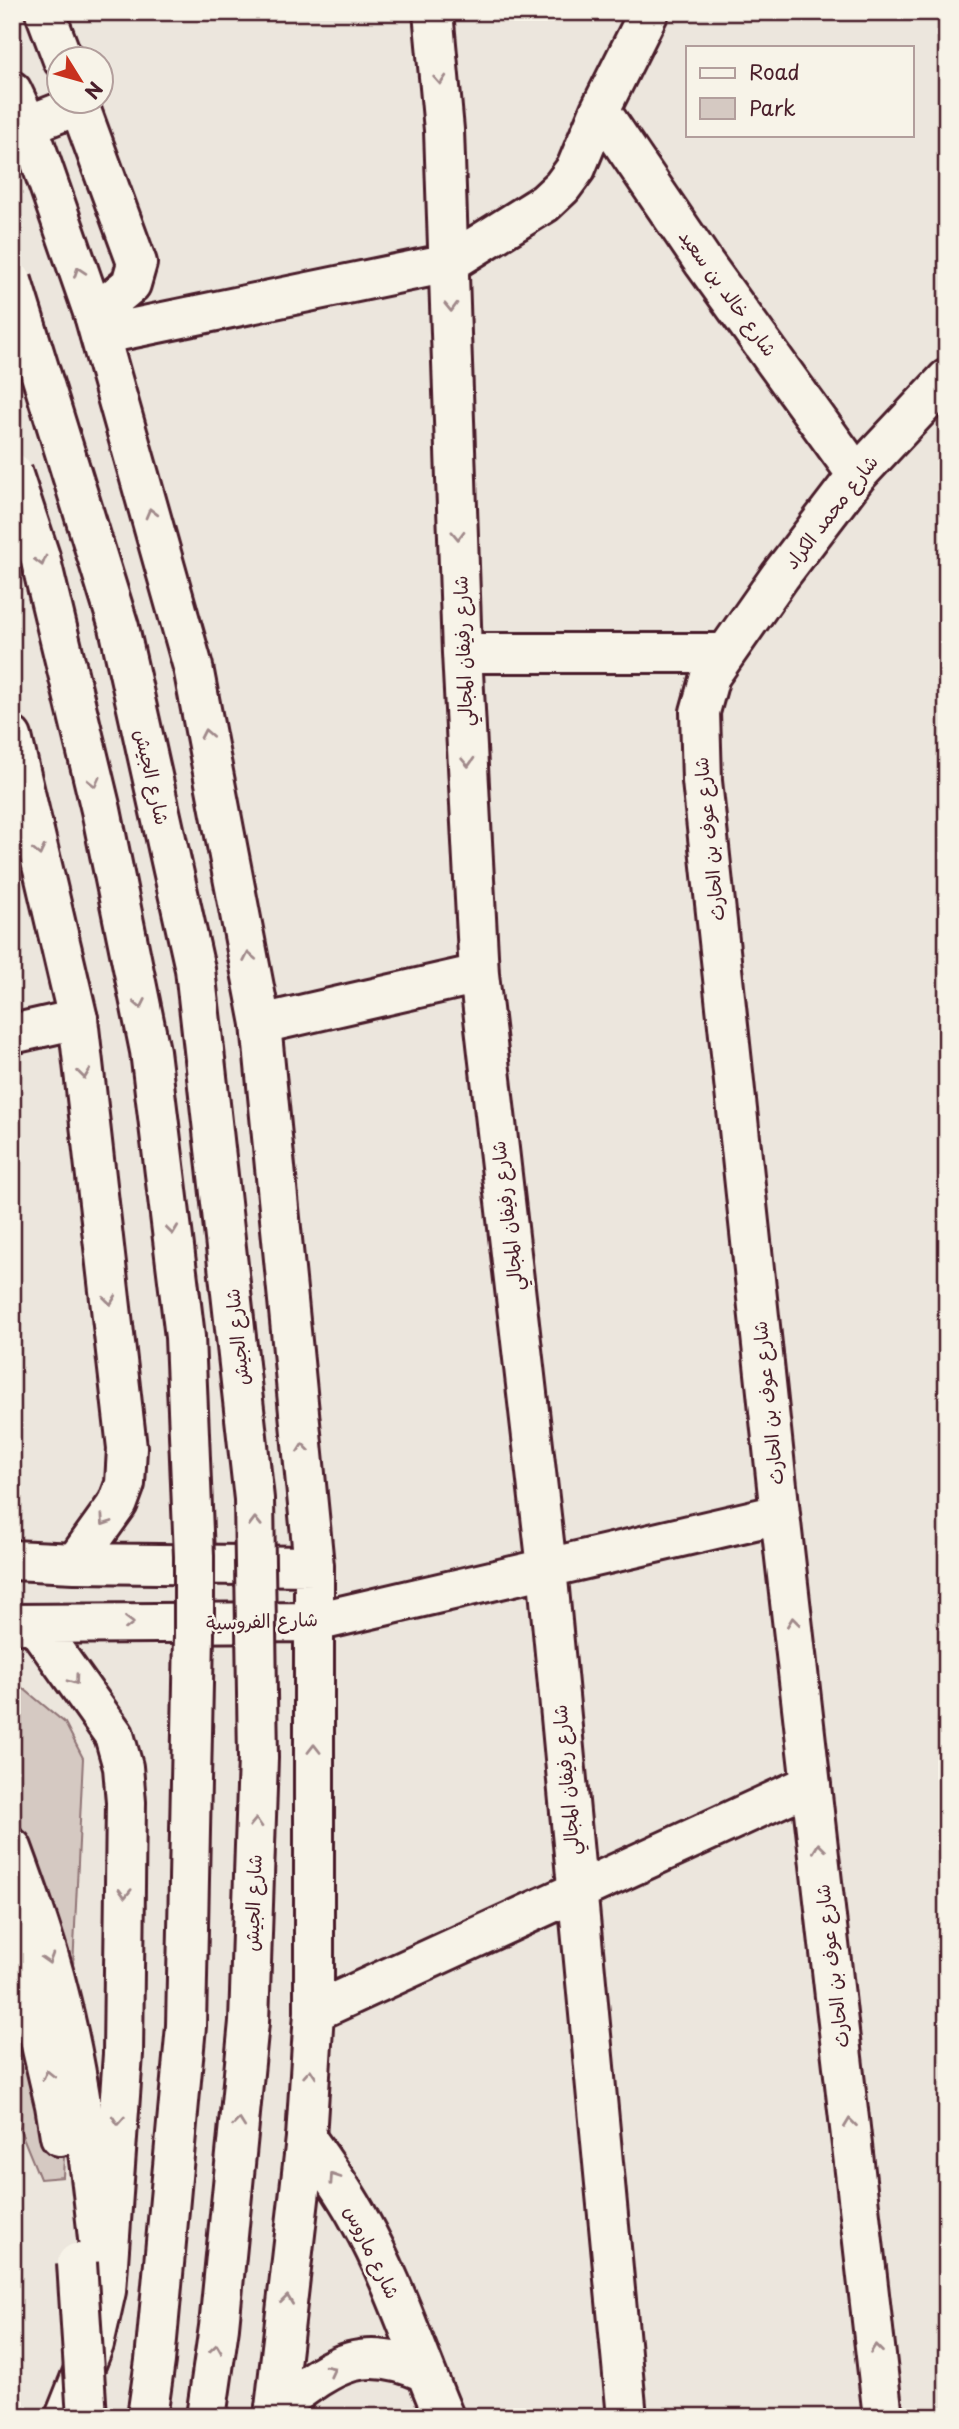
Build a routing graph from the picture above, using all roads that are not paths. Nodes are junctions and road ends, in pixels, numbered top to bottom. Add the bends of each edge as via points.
1 (46, 12) edge
2 (433, 12) edge
3 (649, 12) edge
4 (58, 46) edge
5 (12, 91) edge
6 (600, 110) junction
7 (49, 116) edge
8 (84, 116) edge
9 (29, 125) junction
10 (449, 263) junction
11 (12, 281) edge
12 (97, 325) junction
13 (947, 379) edge
14 (12, 472) edge
15 (857, 475) junction
16 (463, 653) junction
17 (724, 653) junction
18 (12, 737) edge
19 (479, 974) junction
20 (78, 1019) junction
21 (261, 1024) junction
22 (12, 1034) edge
23 (780, 1514) junction
24 (12, 1560) edge
25 (75, 1563) junction
26 (314, 1566) junction
27 (547, 1568) junction
28 (315, 1622) junction
29 (23, 1624) edge
30 (811, 1784) junction
31 (12, 1848) edge
32 (576, 1894) junction
33 (12, 1923) edge
34 (314, 2012) junction
35 (306, 2138) junction
36 (89, 2264) junction
37 (425, 2372) junction
38 (274, 2412) edge
39 (65, 2417) edge
40 (87, 2417) edge
41 (111, 2417) edge
42 (147, 2417) edge
43 (206, 2417) edge
44 (444, 2417) edge
45 (627, 2417) edge
46 (883, 2417) edge

1 - 4 main road
2 -> 10 main road, شارع رفيفان المجالي
3 - 6 main road
5 - 9 main road
6 - 10 main road via 576,168 562,187 545,203
6 - 15 main road, شارع خالد بن سعيد
7 - 9 main road
8 - 12 main road via 137,263 131,284
12 -> 9 main road
10 - 12 main road
10 -> 16 main road, شارع رفيفان المجالي
43 -> 11 main road, شارع الجيش, bridge via 249,2022 258,1758 254,1499 195,969 118,627
21 -> 12 main road via 193,667
13 - 15 main road, شارع محمد الكراد
14 -> 42 main road, bridge via 40,557 98,796 147,1038 185,1337 194,1595 186,2026
15 - 17 main road, شارع محمد الكراد
16 - 17 main road
16 -> 19 main road, شارع رفيفان المجالي
17 - 23 main road, شارع عوف بن الحارث via 710,676 700,712 699,745
18 -> 20 main road
19 - 21 main road
19 - 27 main road, شارع رفيفان المجالي
20 - 22 main road
20 -> 25 main road via 127,1448 125,1485 118,1503
26 -> 21 main road
23 - 27 main road, شارع الفروسية
30 -> 23 main road, شارع عوف بن الحارث
24 - 25 main road
25 - 26 main road
26 - 28 main road
27 - 28 main road, شارع الفروسية
27 - 32 main road, شارع رفيفان المجالي
29 -> 28 main road, شارع الفروسية
34 -> 28 main road
29 -> 39 main road via 114,1735 126,1802 122,2054 106,2291 94,2344
30 - 32 main road
46 -> 30 main road, شارع عوف بن الحارث
31 -> 36 main road via 58,1989 74,2062 86,2134
32 - 34 main road
32 - 45 main road, شارع رفيفان المجالي
36 -> 33 main road
35 -> 34 main road
37 -> 35 main road, شارع ماروس via 360,2220
38 -> 35 main road
36 - 40 main road, bridge
36 - 41 main road
38 -> 37 main road via 327,2370 346,2362 387,2359
37 - 44 main road, شارع ماروس

